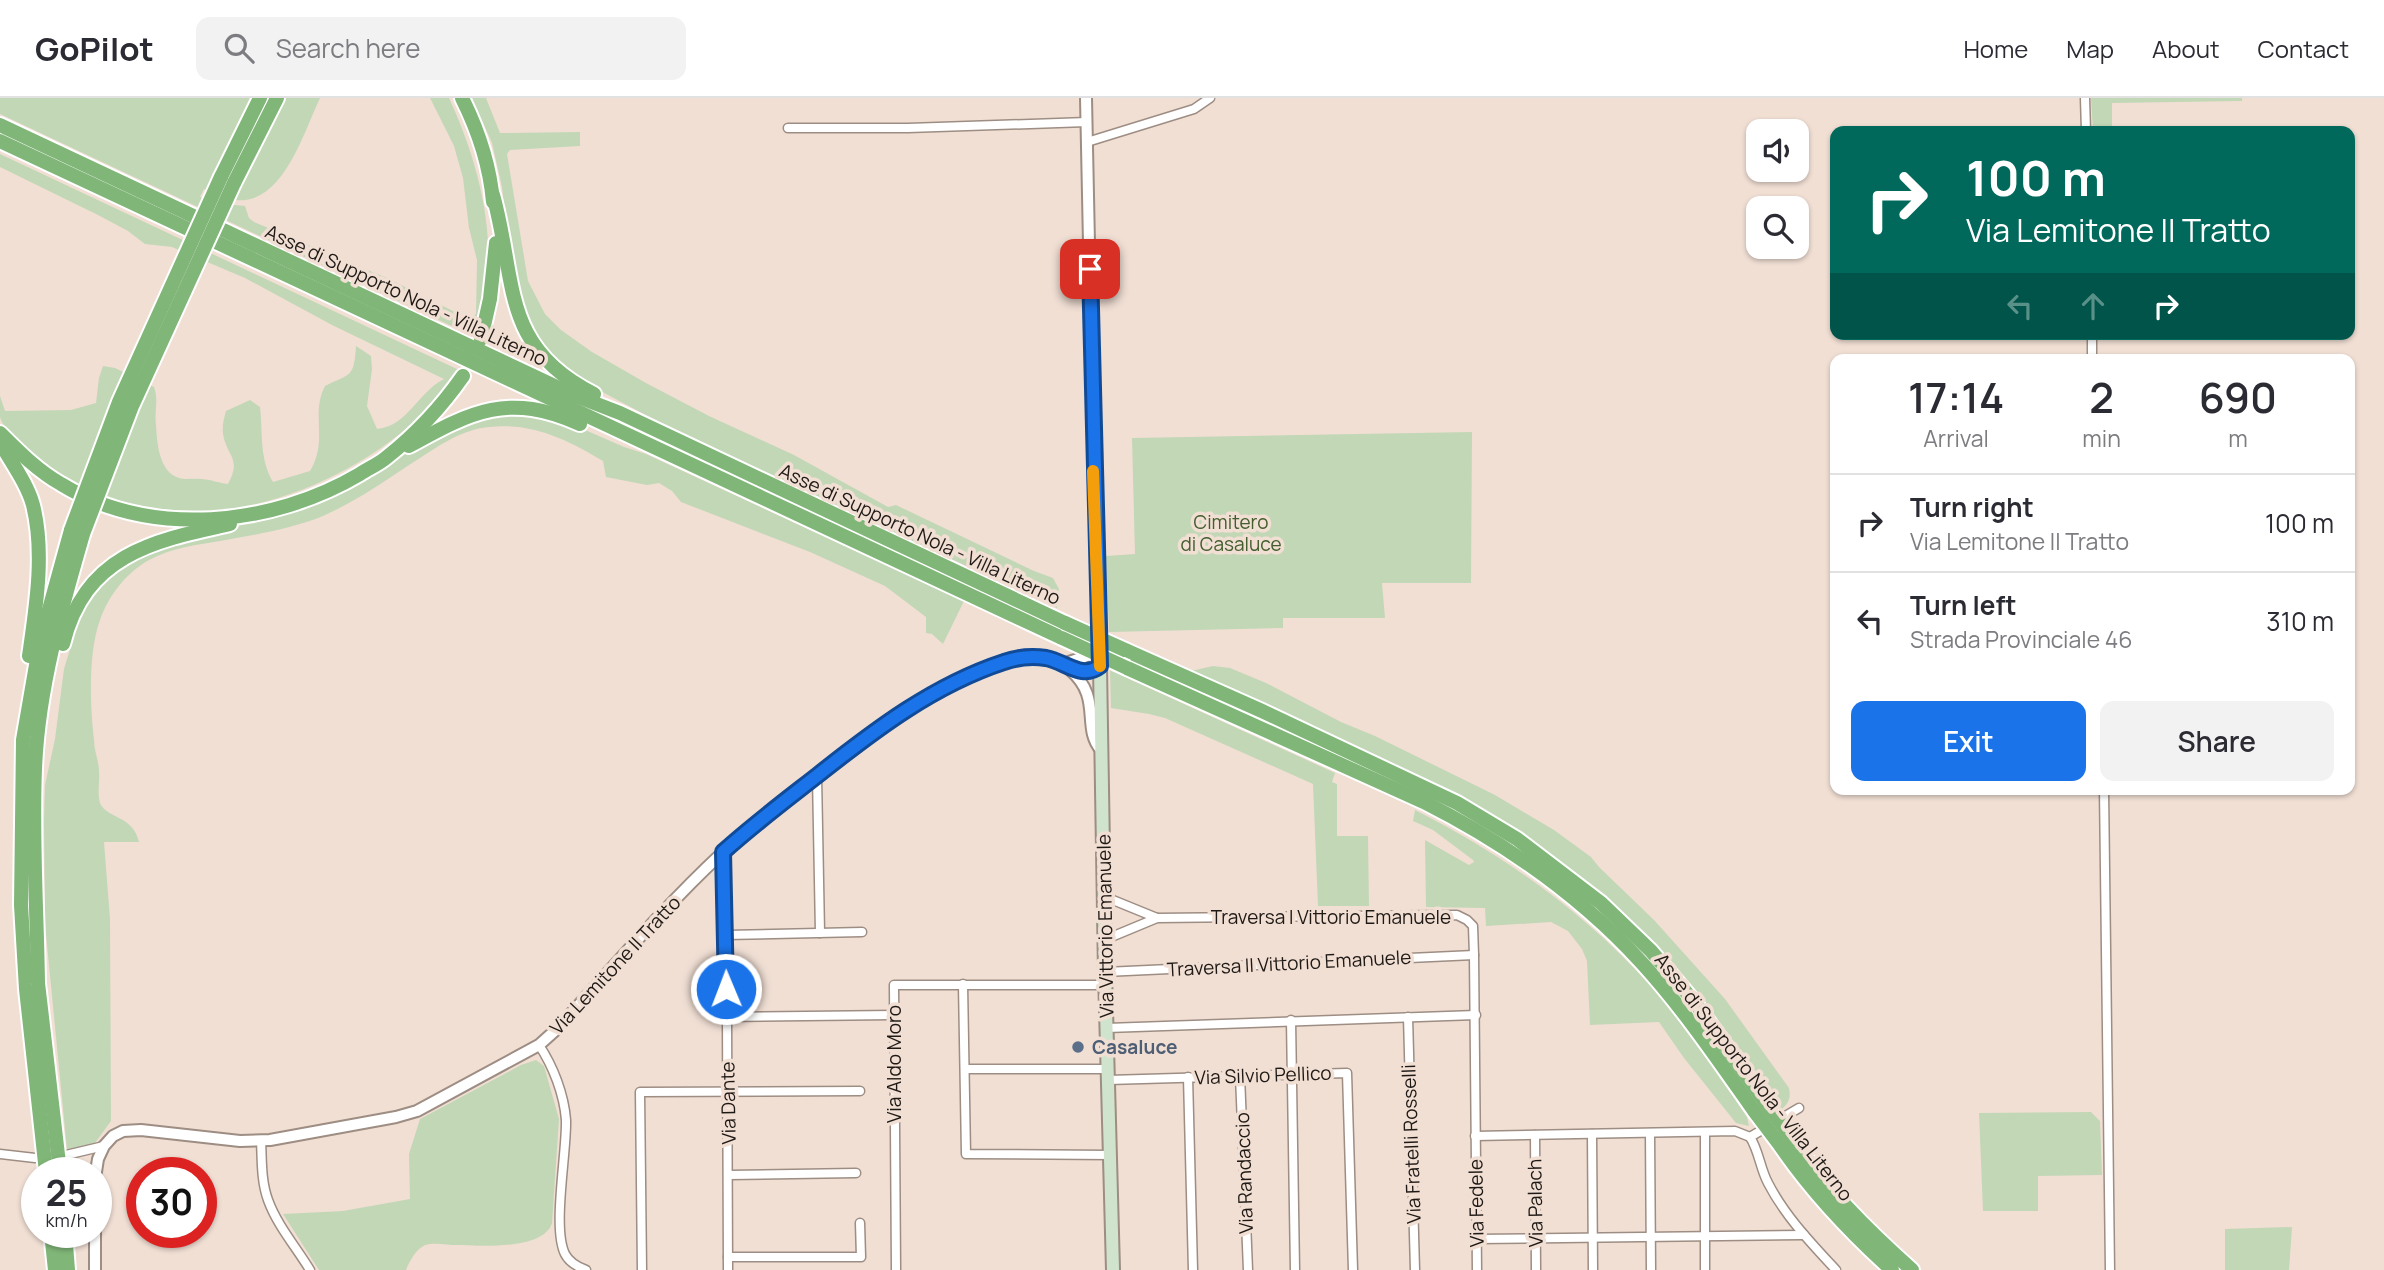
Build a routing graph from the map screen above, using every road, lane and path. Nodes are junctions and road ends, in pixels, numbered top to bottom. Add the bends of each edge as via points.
1 (260, 98) edge
2 (277, 98) edge
3 (462, 98) edge
4 (1086, 98) edge
5 (1210, 98) edge
6 (2085, 98) edge
7 (1087, 122) junction
8 (0, 125) edge
9 (2086, 126) edge
10 (788, 128) dead end
11 (0, 141) edge
12 (1087, 142) junction
13 (228, 180) junction
14 (493, 195) junction
15 (481, 338) dead end
16 (463, 376) dead end
17 (620, 413) junction
18 (0, 433) edge
19 (635, 439) junction
20 (0, 442) edge
21 (386, 458) junction
22 (251, 515) junction
23 (77, 532) junction
24 (1099, 626) junction
25 (1063, 664) junction
26 (1100, 666) junction
27 (38, 729) junction
28 (23, 740) junction
29 (1101, 750) junction
30 (817, 776) junction
31 (2104, 795) edge
32 (723, 852) junction
33 (1104, 897) junction
34 (1157, 918) junction
35 (862, 932) dead end
36 (820, 933) junction
37 (724, 934) junction
38 (1104, 940) junction
39 (1474, 955) junction
40 (1105, 978) junction
41 (963, 984) junction
42 (32, 986) junction
43 (1476, 1014) junction
44 (894, 1015) junction
45 (727, 1017) junction
46 (1408, 1017) junction
47 (1291, 1020) junction
48 (1107, 1028) junction
49 (538, 1045) junction
50 (965, 1069) junction
51 (1293, 1074) junction
52 (1108, 1075) junction
53 (1240, 1076) junction
54 (1188, 1077) junction
55 (860, 1091) dead end
56 (727, 1092) junction
57 (1761, 1108) junction
58 (1799, 1108) dead end
59 (1705, 1132) junction
60 (1650, 1133) junction
61 (1592, 1134) junction
62 (1535, 1135) junction
63 (1475, 1136) junction
64 (1750, 1137) junction
65 (261, 1140) junction
66 (1786, 1141) junction
67 (104, 1146) junction
68 (0, 1154) edge
69 (66, 1155) dead end
70 (1111, 1156) junction
71 (35, 1157) dead end
72 (45, 1157) edge
73 (58, 1157) edge
74 (99, 1157) edge
75 (856, 1172) dead end
76 (729, 1175) junction
77 (860, 1223) dead end
78 (1804, 1236) junction
79 (1651, 1237) junction
80 (1705, 1237) junction
81 (1593, 1238) junction
82 (1477, 1239) junction
83 (1536, 1239) junction
84 (53, 1248) edge
85 (66, 1248) edge
86 (95, 1248) edge
87 (728, 1256) junction
88 (55, 1270) edge
89 (68, 1270) edge
90 (95, 1270) edge
91 (310, 1270) edge
92 (586, 1270) edge
93 (642, 1270) edge
94 (728, 1270) edge
95 (896, 1270) edge
96 (1113, 1270) edge
97 (1192, 1270) edge
98 (1248, 1270) edge
99 (1295, 1270) edge
100 (1353, 1270) edge
101 (1415, 1270) edge
102 (1478, 1270) edge
103 (1536, 1270) edge
104 (1593, 1270) edge
105 (1651, 1270) edge
106 (1705, 1270) edge
107 (1836, 1270) edge
108 (1892, 1270) edge
109 (1912, 1270) edge
110 (2110, 1270) edge

1 - 13 highway
2 - 13 highway
3 - 14 highway via 477,131
4 - 7 street
5 - 12 street via 1194,109
6 - 9 street
7 - 10 street
7 - 12 street
8 - 17 highway, Asse di Supporto Nola - Villa Literno
11 - 19 highway, Asse di Supporto Nola - Villa Literno
12 - 24 street
13 - 23 highway, bridge
14 - 15 highway via 496,260
14 - 17 highway via 515,306 528,336 555,369
16 - 21 highway via 426,422
17 - 57 highway, Asse di Supporto Nola - Villa Literno, bridge via 1457,803 1517,839 1574,880 1651,951 1696,1004
18 - 22 highway via 61,485 122,511 188,519
19 - 21 highway via 604,434 539,411 504,408 468,415
19 - 57 highway, Asse di Supporto Nola - Villa Literno, bridge via 1471,826 1518,855 1601,922 1642,962
20 - 28 highway via 33,503 39,545
21 - 22 highway via 310,500
22 - 27 highway via 149,544 97,579 68,626
23 - 27 highway
23 - 28 highway via 40,642
24 - 25 street via 1087,656
24 - 26 street
25 - 26 street, Via Lemitone II Tratto
25 - 29 street via 1080,678 1089,694 1093,732
25 - 30 street, Via Lemitone II Tratto via 1023,657 954,683 903,710
26 - 29 main road, Via Vittorio Emanuele
27 - 42 highway
28 - 42 highway via 22,905
29 - 33 main road, Via Vittorio Emanuele
30 - 32 street, Via Lemitone II Tratto
30 - 36 street
31 - 110 street
32 - 37 street, Via Dante
32 - 49 street, Via Lemitone II Tratto
33 - 34 street, Traversa I Vittorio Emanuele
33 - 38 main road, Via Vittorio Emanuele
34 - 38 street, Traversa I Vittorio Emanuele
34 - 39 street, Traversa I Vittorio Emanuele via 1457,915 1473,926
35 - 36 street
36 - 37 street
37 - 45 street, Via Dante
38 - 40 main road, Via Vittorio Emanuele
39 - 40 street, Traversa II Vittorio Emanuele
39 - 43 street, Via Fedele
40 - 41 street, Via Aldo Moro
40 - 48 main road, Via Vittorio Emanuele
41 - 44 street, Via Aldo Moro via 894,985
41 - 50 street
42 - 72 highway, bridge
42 - 73 highway, bridge
43 - 46 street
43 - 63 street, Via Fedele
44 - 45 street
44 - 95 street, Via Aldo Moro
45 - 56 street, Via Dante
46 - 47 street
46 - 101 street, Via Fratelli Rosselli
47 - 48 street
47 - 51 street
48 - 52 main road, Via Vittorio Emanuele
49 - 65 street, Via Lemitone II Tratto via 417,1111
49 - 92 street via 556,1079 566,1117 562,1246 569,1260
50 - 52 street, Via Silvio Pellico
50 - 70 street via 966,1154
51 - 53 street, Via Silvio Pellico
51 - 99 street
51 - 100 street, Via Silvio Pellico via 1347,1073
52 - 54 street, Via Silvio Pellico
52 - 70 main road, Via Vittorio Emanuele
53 - 54 street, Via Silvio Pellico
53 - 98 street, Via Randaccio
54 - 97 street
55 - 56 street
56 - 76 street, Via Dante
56 - 93 street via 640,1092
57 - 66 highway, Asse di Supporto Nola - Villa Literno, bridge
58 - 64 street
59 - 60 street
59 - 64 street via 1735,1131
59 - 80 street
60 - 61 street
60 - 79 street
61 - 62 street
61 - 81 street
62 - 63 street
62 - 83 street, Via Palach
63 - 82 street, Via Fedele
64 - 78 street via 1761,1169
65 - 67 street, Via Lemitone II Tratto via 141,1130 113,1136
65 - 91 street via 267,1198
66 - 108 highway, Asse di Supporto Nola - Villa Literno via 1822,1200
66 - 109 highway, Asse di Supporto Nola - Villa Literno
67 - 69 street
67 - 74 street
68 - 71 street
70 - 96 main road, Via Vittorio Emanuele
75 - 76 street
76 - 87 street, Via Dante
77 - 87 street via 861,1257
78 - 80 street
78 - 107 street
79 - 80 street
79 - 81 street
79 - 105 street
80 - 106 street
81 - 83 street
81 - 104 street
82 - 83 street
82 - 102 street, Via Fedele
83 - 103 street, Via Palach
84 - 88 highway
85 - 89 highway
86 - 90 street
87 - 94 street, Via Dante

